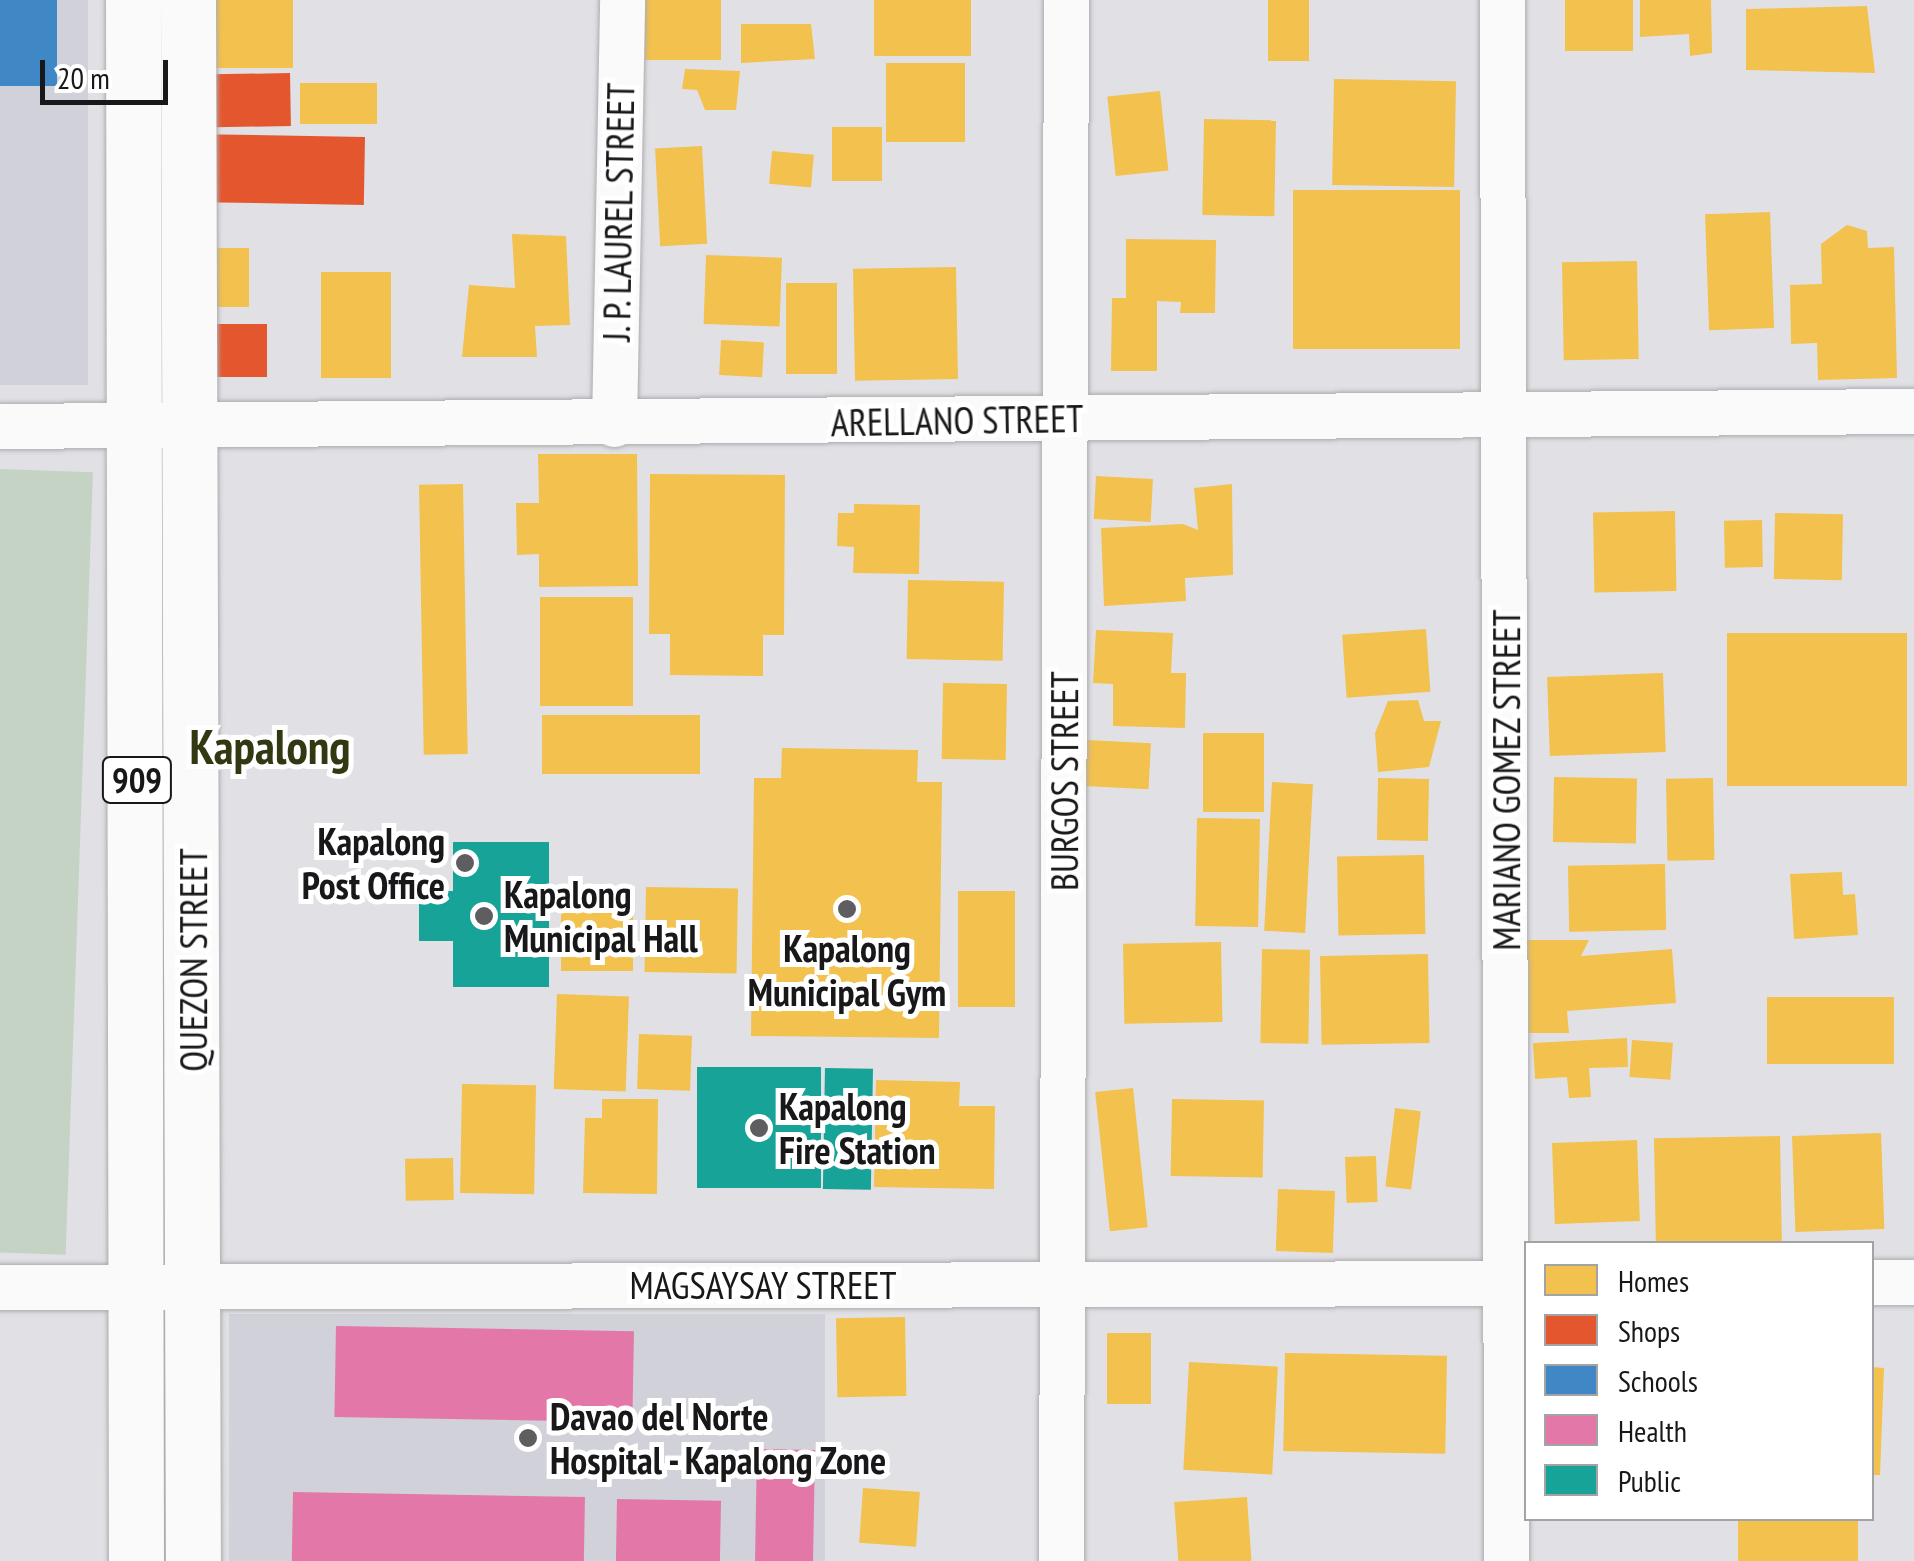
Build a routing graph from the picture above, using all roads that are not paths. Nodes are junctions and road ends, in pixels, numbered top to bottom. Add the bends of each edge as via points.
1 (133, 0) edge
2 (188, 0) edge
3 (622, 0) edge
4 (1066, 0) edge
5 (1502, 0) edge
6 (1914, 412) edge
7 (1506, 416) junction
8 (1066, 419) junction
9 (614, 424) junction
10 (0, 426) edge
11 (194, 428) junction
12 (137, 429) junction
13 (1874, 1282) edge
14 (1914, 1282) edge
15 (1516, 1283) edge
16 (1062, 1284) junction
17 (0, 1287) edge
18 (136, 1287) junction
19 (192, 1287) junction
20 (136, 1561) edge
21 (193, 1561) edge
22 (1061, 1561) edge
23 (1506, 1561) edge

1 - 12 highway, QUEZON STREET / 909
2 - 11 highway, QUEZON STREET / 909
3 - 9 street, J. P. LAUREL STREET
4 - 8 street, BURGOS STREET
5 - 7 street, MARIANO GOMEZ STREET
6 - 7 street, ARELLANO STREET
7 - 8 street, ARELLANO STREET
7 - 15 street, MARIANO GOMEZ STREET
8 - 9 street, ARELLANO STREET
8 - 16 street, BURGOS STREET
9 - 11 street, ARELLANO STREET
10 - 12 street, ARELLANO STREET
11 - 12 street, ARELLANO STREET
11 - 19 highway, QUEZON STREET / 909
12 - 18 highway, QUEZON STREET / 909
13 - 14 street
15 - 16 street, MAGSAYSAY STREET
15 - 23 street, MARIANO GOMEZ STREET
16 - 19 street, MAGSAYSAY STREET
16 - 22 street, BURGOS STREET
17 - 18 street, MAGSAYSAY STREET
18 - 19 street, MAGSAYSAY STREET
18 - 20 highway, QUEZON STREET / 909
19 - 21 highway, QUEZON STREET / 909

